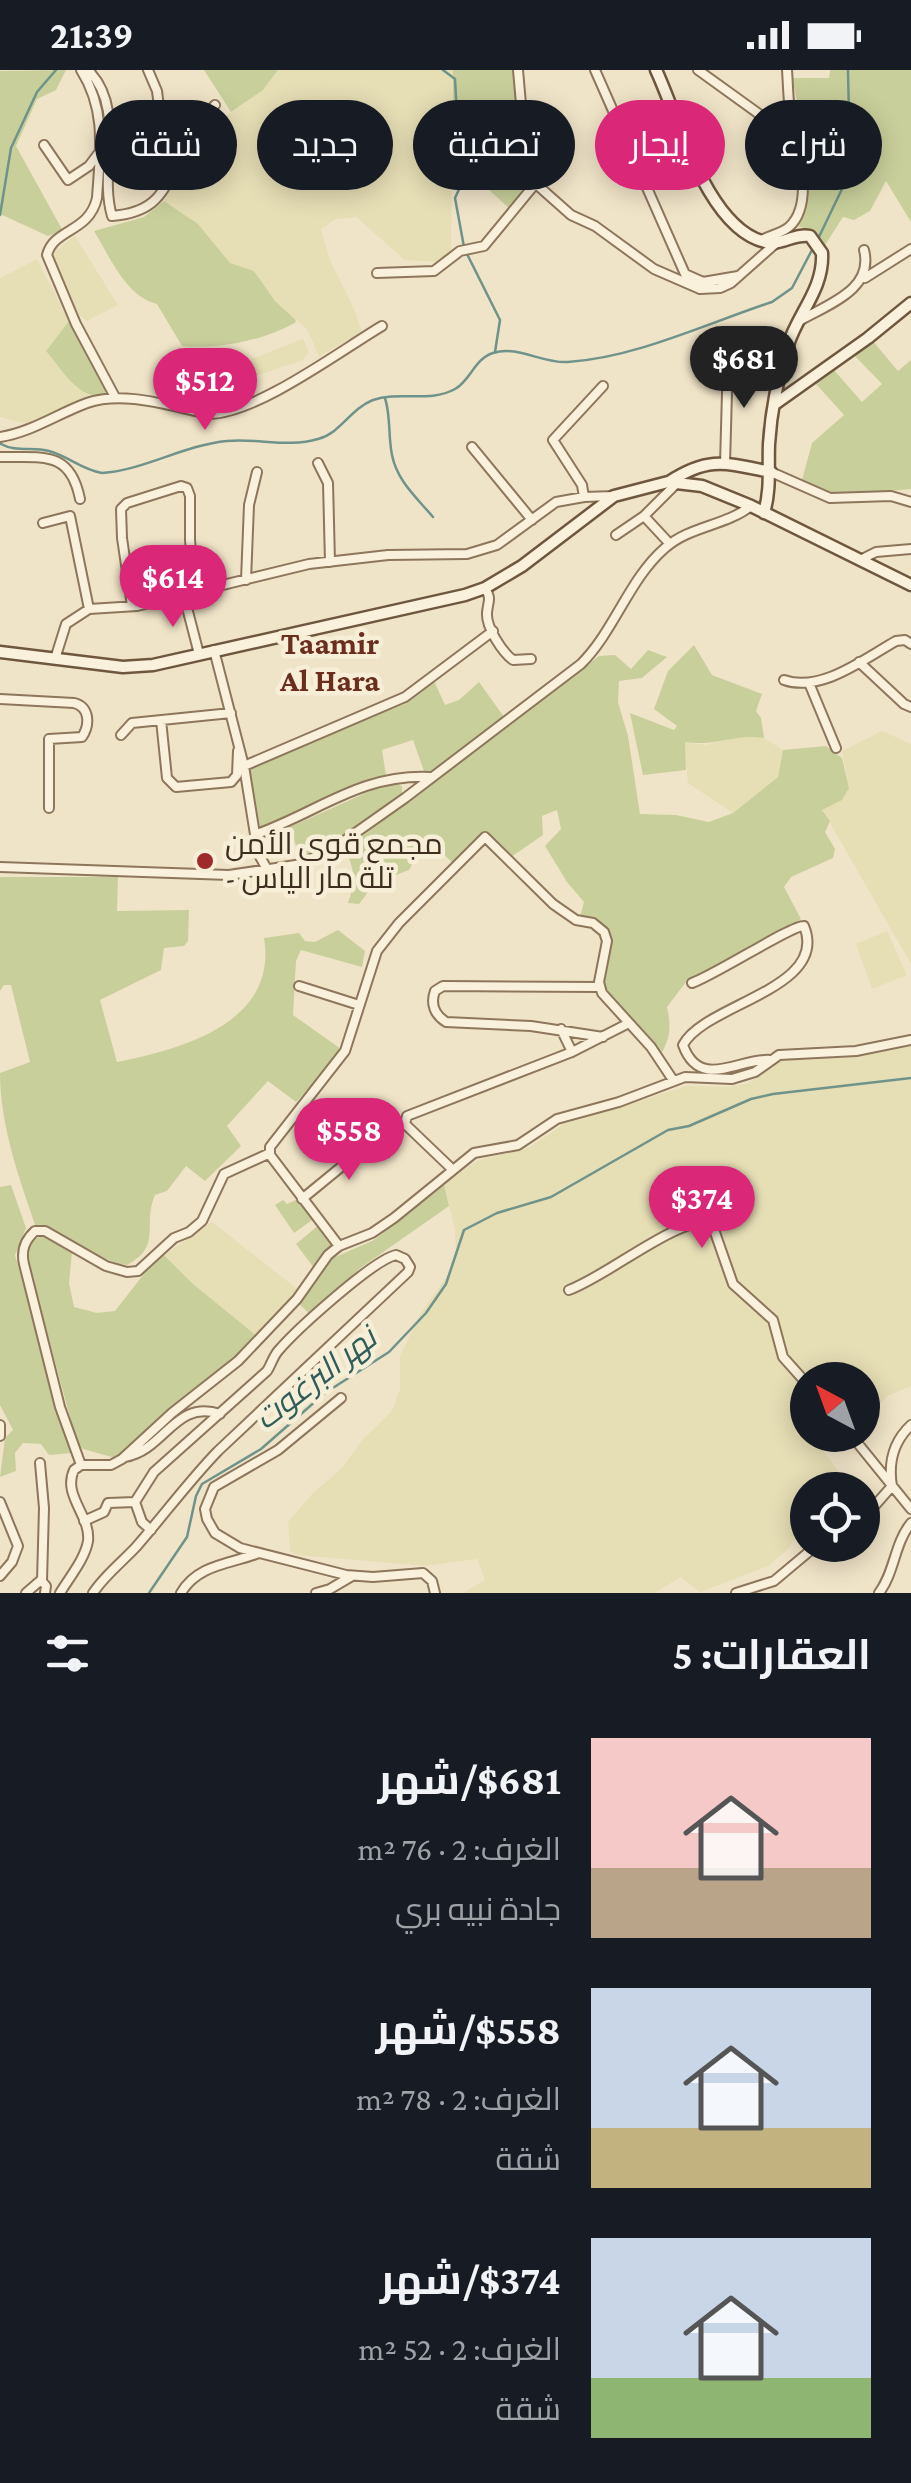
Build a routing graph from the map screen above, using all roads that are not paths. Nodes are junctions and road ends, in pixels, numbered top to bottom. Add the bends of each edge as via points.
1 (84, 70) edge
2 (148, 70) edge
3 (518, 70) edge
4 (595, 70) edge
5 (656, 70) edge
6 (698, 70) edge
7 (787, 70) edge
8 (95, 100) edge
9 (103, 100) edge
10 (158, 100) edge
11 (521, 100) edge
12 (790, 100) edge
13 (745, 103) edge
14 (44, 145) dead end
15 (95, 158) edge
16 (96, 190) edge
17 (111, 190) edge
18 (163, 190) edge
19 (529, 190) edge
20 (543, 190) edge
21 (800, 190) edge
22 (760, 241) junction
23 (780, 241) junction
24 (911, 249) edge
25 (864, 250) dead end
26 (377, 273) dead end
27 (738, 276) junction
28 (862, 280) junction
29 (911, 303) edge
30 (801, 320) junction
31 (382, 326) dead end
32 (728, 358) dead end
33 (603, 386) dead end
34 (115, 397) junction
35 (774, 404) junction
36 (0, 437) edge
37 (769, 446) junction
38 (472, 448) dead end
39 (0, 457) edge
40 (318, 462) dead end
41 (724, 464) junction
42 (752, 468) junction
43 (256, 472) dead end
44 (771, 472) junction
45 (672, 483) junction
46 (584, 496) junction
47 (614, 496) junction
48 (80, 499) dead end
49 (911, 502) edge
50 (751, 506) junction
51 (764, 513) junction
52 (644, 516) junction
53 (532, 520) junction
54 (43, 523) dead end
55 (616, 536) dead end
56 (670, 544) junction
57 (911, 549) edge
58 (860, 560) junction
59 (330, 562) junction
60 (246, 580) junction
61 (911, 585) edge
62 (484, 588) junction
63 (195, 593) junction
64 (184, 596) junction
65 (132, 606) junction
66 (89, 609) junction
67 (493, 631) junction
68 (911, 644) edge
69 (214, 650) junction
70 (0, 652) edge
71 (199, 654) junction
72 (55, 659) junction
73 (532, 659) dead end
74 (858, 662) junction
75 (784, 680) dead end
76 (809, 684) junction
77 (0, 699) edge
78 (911, 707) edge
79 (231, 713) junction
80 (161, 720) junction
81 (121, 734) dead end
82 (239, 748) junction
83 (836, 748) dead end
84 (244, 766) junction
85 (433, 777) junction
86 (406, 778) junction
87 (417, 788) junction
88 (408, 795) junction
89 (49, 808) dead end
90 (257, 834) junction
91 (258, 853) junction
92 (0, 868) edge
93 (268, 871) junction
94 (249, 874) junction
95 (692, 982) dead end
96 (299, 986) dead end
97 (600, 987) junction
98 (360, 1005) junction
99 (629, 1023) junction
100 (561, 1029) junction
101 (603, 1037) junction
102 (911, 1040) edge
103 (572, 1052) junction
104 (770, 1060) junction
105 (674, 1080) junction
106 (374, 1140) dead end
107 (270, 1153) junction
108 (452, 1169) junction
109 (302, 1200) junction
110 (340, 1246) junction
111 (570, 1290) dead end
112 (790, 1366) edge
113 (341, 1398) dead end
114 (220, 1414) junction
115 (0, 1425) edge
116 (911, 1425) edge
117 (0, 1436) edge
118 (865, 1452) edge
119 (125, 1457) junction
120 (40, 1463) dead end
121 (81, 1465) junction
122 (892, 1486) junction
123 (880, 1500) edge
124 (0, 1502) edge
125 (135, 1502) junction
126 (911, 1509) edge
127 (84, 1521) junction
128 (911, 1523) edge
129 (151, 1530) junction
130 (261, 1552) junction
131 (797, 1562) edge
132 (354, 1575) junction
133 (0, 1576) edge
134 (42, 1581) junction
135 (882, 1592) edge
136 (26, 1593) edge
137 (45, 1593) edge
138 (60, 1593) edge
139 (93, 1593) edge
140 (181, 1593) edge
141 (316, 1593) edge
142 (436, 1593) edge
143 (736, 1593) edge

1 - 8 street
1 - 9 street
2 - 10 street
3 - 11 street
4 - 27 street via 686,274 703,282
5 - 22 main road via 715,200 738,228
6 - 13 street
7 - 12 street
14 - 15 street via 68,180
16 - 34 street via 86,222 54,241 47,256
17 - 18 street via 112,216 154,204
19 - 26 street via 487,244 464,250 434,271
20 - 27 street via 571,215 690,287 710,290
21 - 22 street via 788,227
22 - 23 main road
23 - 27 street
23 - 30 main road via 804,234 822,252
24 - 28 street
25 - 28 street
28 - 30 street
29 - 35 main road
30 - 35 main road
31 - 34 street via 265,397 224,413
32 - 41 street
33 - 46 street via 553,440
34 - 36 street
35 - 37 main road
37 - 42 main road
37 - 44 main road
38 - 53 street
39 - 48 street via 61,462
40 - 59 street via 328,483
41 - 42 main road
41 - 45 main road via 708,462
42 - 44 main road
43 - 60 street
44 - 49 street via 830,498 891,496
44 - 51 main road
45 - 47 main road
45 - 50 main road via 702,486
45 - 52 street
46 - 47 street
46 - 53 street via 556,502
47 - 62 main road
50 - 51 main road
50 - 56 street
51 - 58 main road
52 - 55 street
52 - 56 street
53 - 59 street via 497,545 467,554
54 - 66 street via 70,516
56 - 85 street via 581,664
57 - 58 street
58 - 61 main road
59 - 60 street
60 - 63 street
62 - 67 street
62 - 69 main road
63 - 64 street
63 - 65 street via 190,496 181,486 121,509
64 - 65 street
64 - 71 street
65 - 66 street
66 - 72 street via 66,624
67 - 73 street via 508,658
67 - 84 street via 405,698
68 - 74 street via 896,641
69 - 71 main road
69 - 79 street
70 - 72 main road
71 - 72 main road via 123,667
74 - 76 street
74 - 78 street
75 - 76 street
76 - 83 street
77 - 89 street via 77,703 86,712 82,737 49,739
79 - 80 street
79 - 82 street
80 - 81 street via 132,723
80 - 82 street via 166,778 176,787 231,782
82 - 84 street
84 - 90 street
85 - 86 street
85 - 87 street
86 - 87 street
86 - 88 street
86 - 90 street via 374,782
87 - 88 street
88 - 93 street via 323,854
90 - 91 street
91 - 93 street
91 - 94 street
92 - 94 street
93 - 94 street
95 - 104 street via 804,926 805,952 795,972 696,1028 683,1045 691,1059 713,1070
96 - 98 street
97 - 98 street via 604,932 553,904 485,837 376,951
97 - 99 street
97 - 100 street via 443,986 433,996 446,1022
98 - 107 street via 346,1051
99 - 101 street
99 - 105 street
100 - 101 street
100 - 103 street
101 - 103 street
102 - 104 street
103 - 108 street via 407,1116 404,1124 412,1134
104 - 105 street via 732,1079
105 - 108 street via 557,1119 518,1145 474,1153
106 - 109 street
107 - 109 street
107 - 121 street via 224,1174 196,1227 138,1271 106,1266 44,1231 27,1240 24,1264
108 - 110 street via 372,1233
109 - 110 street
110 - 119 street via 238,1361
111 - 112 street via 686,1226 711,1221 733,1284 772,1320
113 - 130 street via 278,1450 214,1487 208,1498 214,1533
114 - 119 street via 190,1412 143,1452
114 - 125 street via 154,1472
114 - 129 street via 350,1286 388,1256 405,1259 408,1272 218,1450
115 - 117 street
116 - 122 street via 891,1458
118 - 122 street
119 - 121 street via 111,1466
120 - 134 street
121 - 127 street via 71,1473 70,1486
122 - 123 street
122 - 126 street
124 - 133 street via 18,1546
125 - 127 street via 108,1503
125 - 129 street
127 - 138 street via 87,1544
128 - 135 street
129 - 139 street
130 - 132 street
130 - 140 street via 207,1569
131 - 143 street via 774,1581
132 - 141 street
132 - 142 street via 423,1573
134 - 136 street
134 - 137 street

